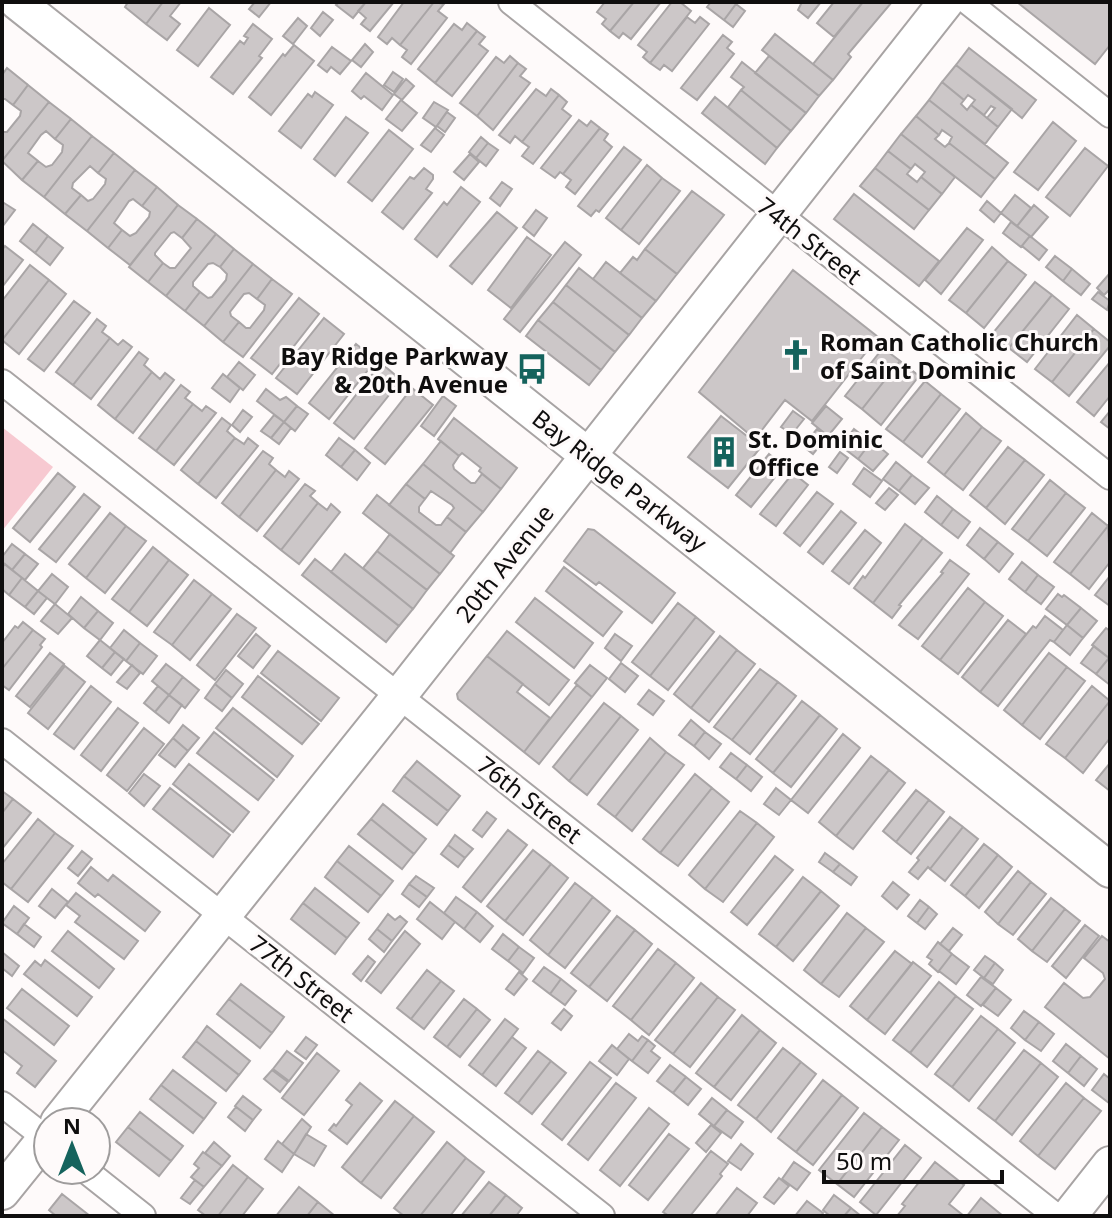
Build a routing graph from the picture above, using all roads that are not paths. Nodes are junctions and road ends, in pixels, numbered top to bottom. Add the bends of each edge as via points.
1 (17, 2) edge
2 (511, 2) edge
3 (946, 2) edge
4 (968, 2) edge
5 (1110, 115) edge
6 (777, 214) junction
7 (2, 382) edge
8 (589, 456) junction
9 (1110, 477) edge
10 (399, 696) junction
11 (2, 741) edge
12 (1110, 870) edge
13 (222, 914) junction
14 (2, 1104) edge
15 (72, 1106) edge
16 (32, 1123) edge
17 (32, 1156) edge
18 (1110, 1164) edge
19 (105, 1186) edge
20 (2, 1192) edge
21 (143, 1216) edge
22 (602, 1216) edge
23 (1056, 1216) edge
24 (1069, 1216) edge

1 - 8 street, Bay Ridge Parkway
2 - 6 street, 74th Street
3 - 6 street, 20th Avenue
4 - 5 street
6 - 8 street, 20th Avenue
6 - 9 street, 74th Street
7 - 10 street, 76th Street
8 - 10 street, 20th Avenue
8 - 12 street, Bay Ridge Parkway
10 - 13 street, 20th Avenue
10 - 23 street, 76th Street
11 - 13 street, 77th Street
13 - 15 street, 20th Avenue
13 - 22 street, 77th Street
14 - 16 street
17 - 20 street, 20th Avenue
18 - 24 street
19 - 21 street

